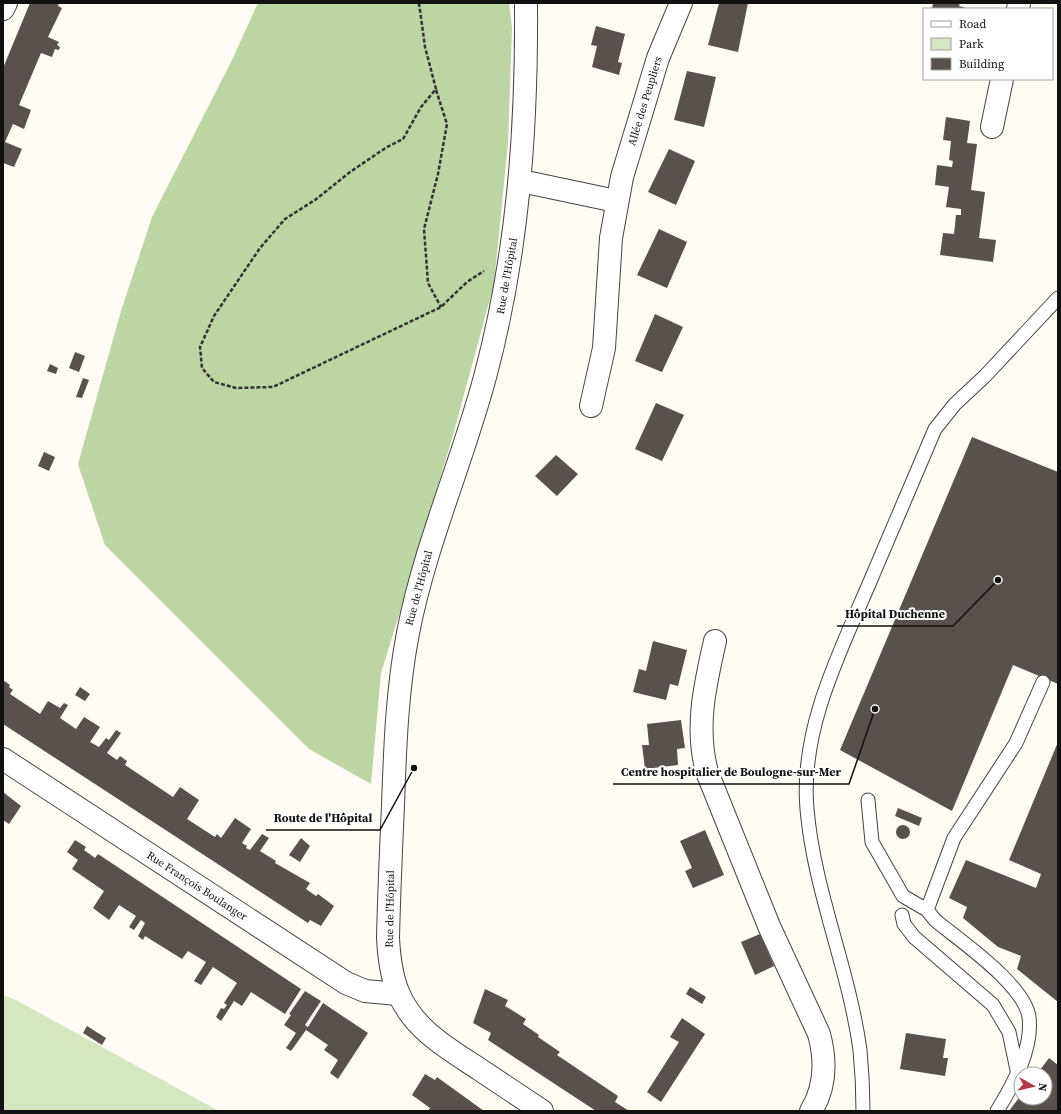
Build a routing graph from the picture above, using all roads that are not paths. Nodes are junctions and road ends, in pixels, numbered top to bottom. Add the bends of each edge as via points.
1 (6, 3) edge
2 (526, 3) edge
3 (681, 3) edge
4 (3, 9) edge
5 (1002, 80) edge
6 (992, 127) dead end
7 (521, 181) junction
8 (616, 201) junction
9 (1058, 298) edge
10 (590, 406) dead end
11 (715, 640) dead end
12 (1043, 682) dead end
13 (3, 759) edge
14 (868, 800) dead end
15 (927, 910) junction
16 (902, 915) dead end
17 (398, 994) junction
18 (1017, 1066) edge
19 (1019, 1066) edge
20 (1013, 1080) edge
21 (542, 1111) edge
22 (811, 1111) edge
23 (863, 1111) edge
24 (997, 1111) edge

1 - 4 street
2 - 7 street, Rue de l'Hôpital via 526,87
3 - 8 street, Allée des Peupliers via 651,77
5 - 6 street
7 - 8 street
7 - 17 street, Rue de l'Hôpital via 511,257 486,376 422,571 401,672 396,722 388,933 391,971
8 - 10 street, Allée des Peupliers via 609,257 604,348
9 - 23 lane via 985,376 955,404 935,429 834,666 815,726 808,774 809,825 857,1033
11 - 22 street via 707,676 701,725 703,756 769,926 819,1034 824,1072
12 - 15 lane via 1016,744 954,838
13 - 17 street, Rue François Boulanger via 346,983 365,991
14 - 15 lane via 872,842 903,896
15 - 19 lane via 935,920 1006,979 1026,1007 1028,1039
16 - 18 lane via 904,924 914,937 992,1005 1008,1032
17 - 21 street, Rue de l'Hôpital via 414,1019 434,1039
20 - 24 lane

